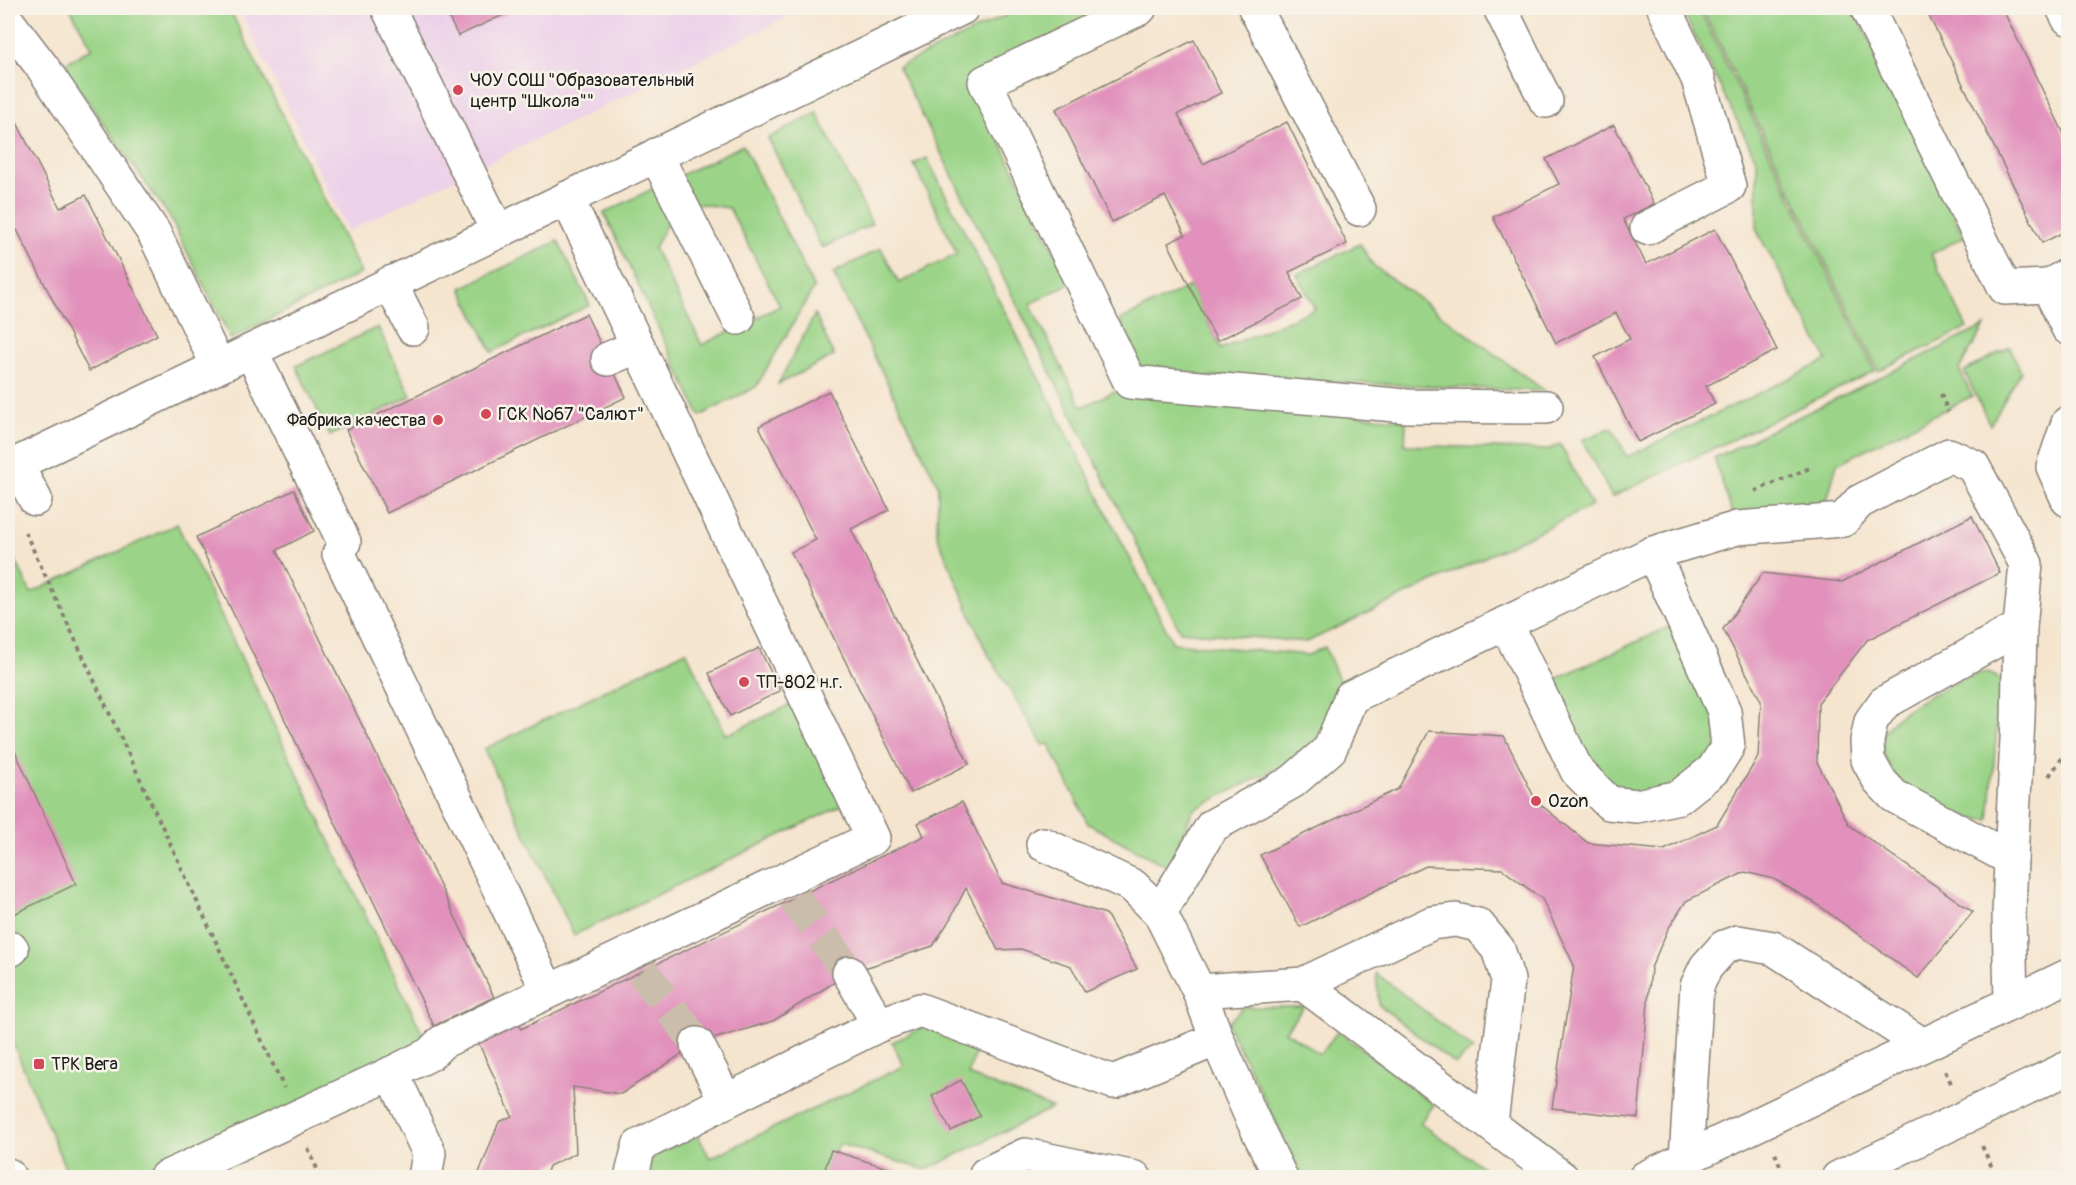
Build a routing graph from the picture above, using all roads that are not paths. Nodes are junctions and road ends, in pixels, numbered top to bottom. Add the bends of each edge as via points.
1 (388, 8) edge
2 (962, 8) edge
3 (1140, 8) edge
4 (1255, 8) edge
5 (1500, 8) edge
6 (1664, 8) edge
7 (1868, 8) edge
8 (2063, 8) edge
9 (2068, 18) edge
10 (8, 22) edge
11 (1546, 101) dead end
12 (656, 155) junction
13 (567, 198) junction
14 (1359, 209) dead end
15 (1647, 228) dead end
16 (498, 232) junction
17 (2058, 281) edge
18 (390, 283) junction
19 (738, 318) dead end
20 (413, 328) dead end
21 (2068, 328) edge
22 (638, 346) junction
23 (251, 351) junction
24 (608, 360) dead end
25 (218, 366) junction
26 (1546, 407) dead end
27 (2068, 423) edge
28 (12, 466) edge
29 (2068, 500) edge
30 (29, 512) road end
31 (1653, 553) junction
32 (1506, 622) junction
33 (2020, 627) junction
34 (1043, 844) dead end
35 (2011, 859) junction
36 (1160, 912) junction
37 (849, 973) tunnel mouth
38 (2068, 976) edge
39 (1303, 984) junction
40 (548, 991) junction
41 (1199, 991) junction
42 (2011, 1004) junction
43 (879, 1025) junction
44 (1217, 1039) junction
45 (697, 1044) tunnel mouth
46 (1923, 1045) junction
47 (2068, 1068) edge
48 (393, 1073) junction
49 (726, 1101) junction
50 (1491, 1123) junction
51 (1686, 1158) junction
52 (986, 1174) dead end
53 (165, 1178) edge
54 (425, 1178) edge
55 (631, 1178) edge
56 (1135, 1178) edge
57 (1281, 1178) edge
58 (1562, 1178) edge
59 (1645, 1178) edge
60 (1838, 1178) edge

1 - 16 lane
2 - 12 lane
3 - 26 lane via 985,82 1130,382 1407,406
4 - 14 lane
5 - 11 lane
6 - 15 lane via 1698,79 1729,186
7 - 17 lane via 2005,288
8 - 9 lane
10 - 25 lane via 154,233
12 - 13 lane
12 - 19 lane
13 - 16 lane
13 - 22 lane
16 - 18 lane
17 - 21 lane
18 - 20 lane
18 - 23 lane
22 - 24 lane
22 - 40 lane via 873,838 789,889 638,961
23 - 25 lane
23 - 40 lane via 344,542 339,554
25 - 28 lane
27 - 29 lane via 2053,467
28 - 30 lane
31 - 32 lane
31 - 32 lane via 1724,711 1728,746 1713,770 1679,797 1637,806 1609,803 1577,771
31 - 33 lane via 1737,528 1843,520 1859,502 1949,455 1973,466 2025,564
32 - 36 lane via 1351,697 1330,749 1292,782 1212,826
33 - 35 lane
33 - 35 lane via 1884,703 1871,721 1867,741 1868,760 1894,796
34 - 36 lane via 1133,886
35 - 42 lane
36 - 41 lane
37 - 43 lane
38 - 42 lane
39 - 41 lane
39 - 50 lane
39 - 50 lane via 1432,923 1456,920 1478,925 1498,949 1508,980
40 - 48 lane via 442,1042 430,1054
41 - 44 lane
42 - 46 lane
43 - 44 lane via 920,1010 1113,1082
43 - 49 lane
44 - 57 lane
45 - 49 lane
46 - 51 lane
46 - 51 lane via 1773,948 1738,942 1724,947 1706,967 1697,986
47 - 60 lane
48 - 53 lane
48 - 54 lane via 429,1153
49 - 55 lane via 639,1146
50 - 58 lane
51 - 59 lane
52 - 56 lane via 1025,1155

